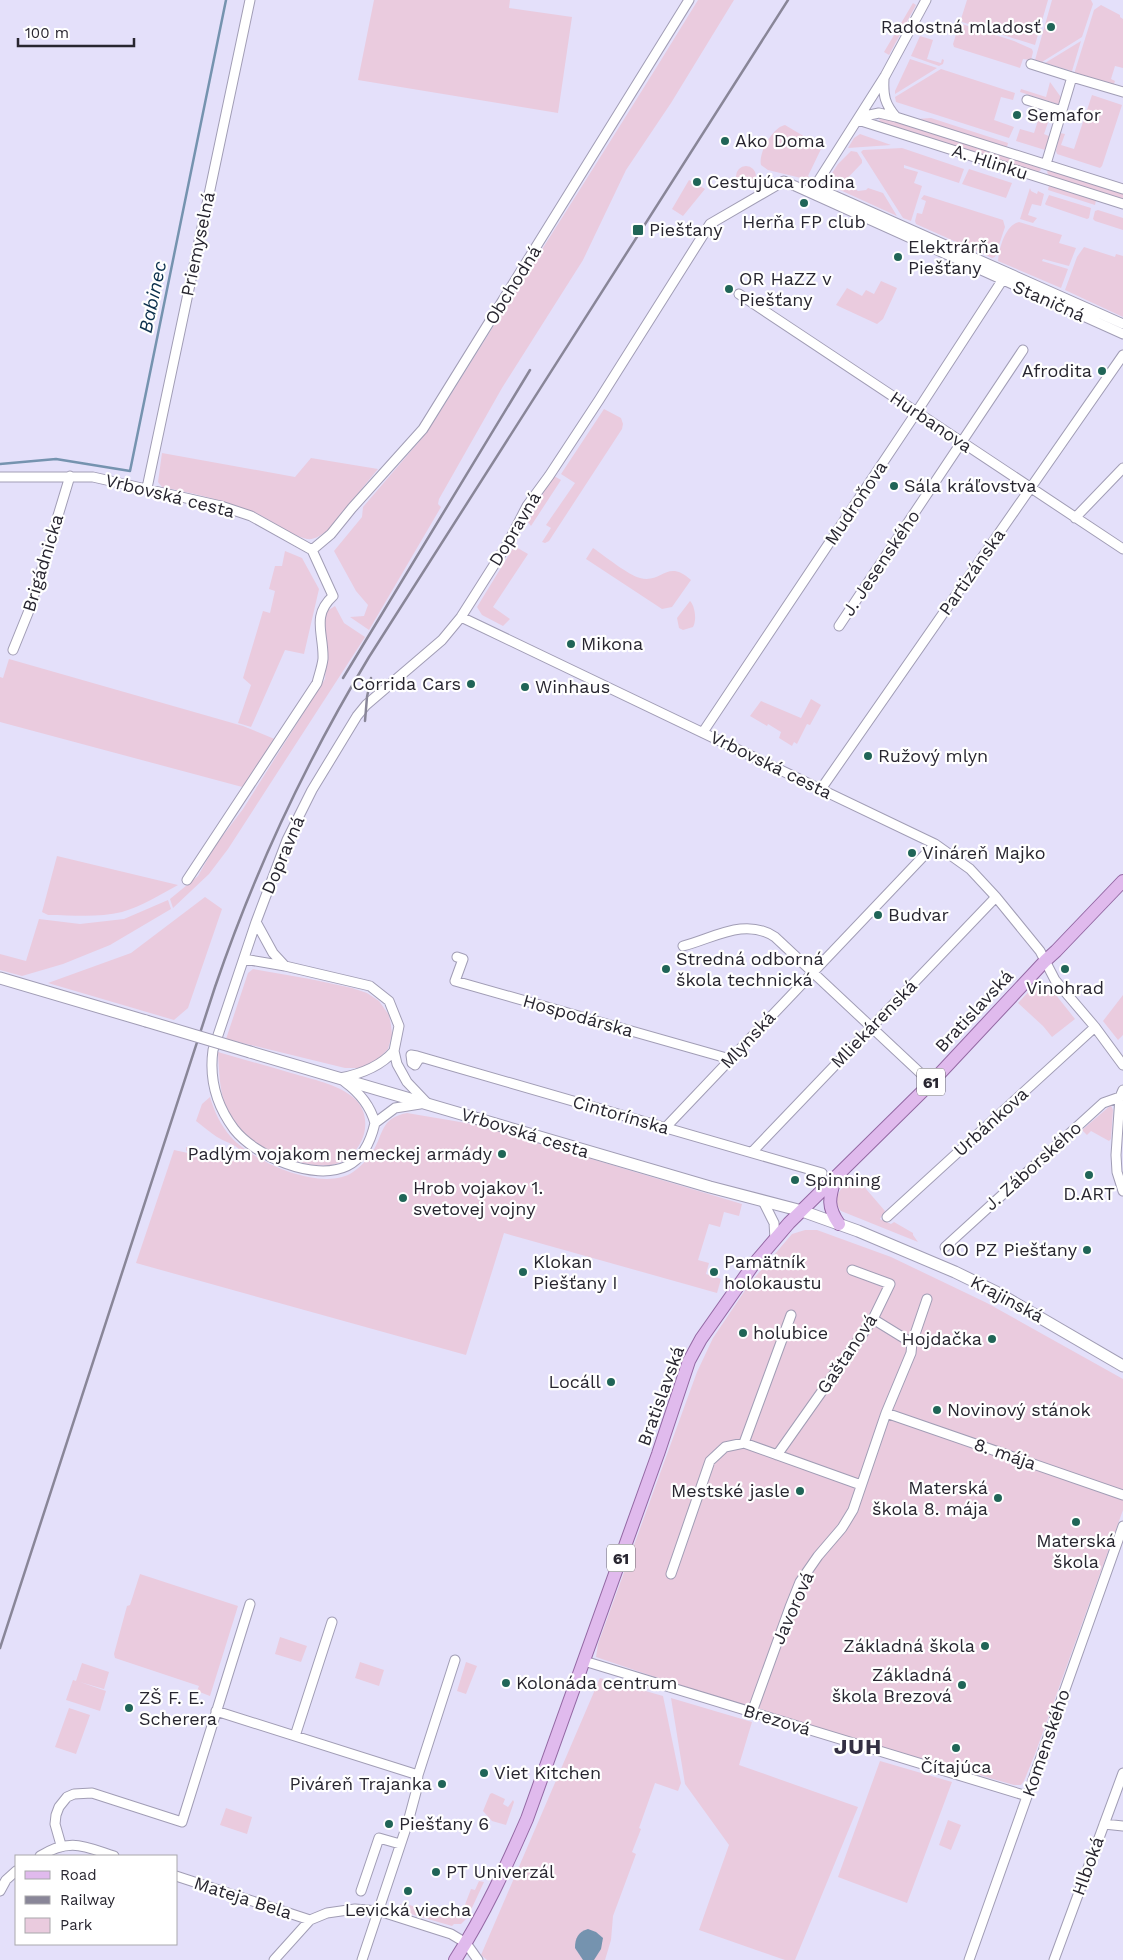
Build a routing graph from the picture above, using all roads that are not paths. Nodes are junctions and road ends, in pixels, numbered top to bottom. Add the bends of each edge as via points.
1 (250, 0) edge
2 (689, 0) edge
3 (926, 0) edge
4 (1032, 64) dead end
5 (885, 76) junction
6 (1072, 77) junction
7 (1123, 92) edge
8 (1027, 100) dead end
9 (1062, 111) junction
10 (896, 117) junction
11 (859, 119) junction
12 (1046, 164) junction
13 (1123, 188) edge
14 (812, 190) junction
15 (1123, 204) edge
16 (1005, 277) junction
17 (739, 294) dead end
18 (1123, 324) edge
19 (1123, 334) edge
20 (1023, 350) dead end
21 (1123, 355) edge
22 (916, 413) junction
23 (961, 443) junction
24 (1123, 468) edge
25 (70, 476) junction
26 (0, 477) edge
27 (147, 488) junction
28 (1030, 488) junction
29 (1075, 518) junction
30 (1123, 549) edge
31 (312, 550) junction
32 (461, 617) junction
33 (839, 626) dead end
34 (13, 650) dead end
35 (703, 732) junction
36 (821, 789) junction
37 (935, 844) junction
38 (187, 880) dead end
39 (1123, 880) edge
40 (996, 897) junction
41 (256, 922) junction
42 (683, 946) dead end
43 (457, 957) dead end
44 (244, 959) junction
45 (1045, 961) junction
46 (285, 966) junction
47 (813, 972) junction
48 (0, 978) edge
49 (871, 1027) junction
50 (1095, 1027) junction
51 (394, 1051) junction
52 (420, 1057) dead end
53 (730, 1059) junction
54 (1123, 1065) edge
55 (339, 1078) junction
56 (930, 1083) junction
57 (1121, 1094) edge
58 (427, 1103) junction
59 (375, 1123) junction
60 (666, 1127) junction
61 (752, 1152) junction
62 (822, 1172) dead end
63 (836, 1177) junction
64 (1123, 1191) edge
65 (763, 1201) junction
66 (802, 1211) junction
67 (887, 1218) dead end
68 (839, 1224) junction
69 (775, 1240) junction
70 (945, 1246) dead end
71 (852, 1270) dead end
72 (927, 1298) dead end
73 (791, 1315) dead end
74 (873, 1318) junction
75 (912, 1343) junction
76 (1123, 1366) edge
77 (886, 1413) junction
78 (744, 1443) junction
79 (777, 1455) junction
80 (861, 1485) junction
81 (1123, 1495) edge
82 (1123, 1526) edge
83 (1119, 1550) edge
84 (671, 1574) dead end
85 (250, 1604) dead end
86 (332, 1622) dead end
87 (455, 1660) dead end
88 (584, 1661) junction
89 (216, 1711) junction
90 (752, 1712) junction
91 (295, 1736) junction
92 (1123, 1773) edge
93 (418, 1775) junction
94 (1028, 1796) junction
95 (1104, 1824) junction
96 (1123, 1826) edge
97 (400, 1844) junction
98 (61, 1845) junction
99 (42, 1855) edge
100 (110, 1855) edge
101 (15, 1872) edge
102 (178, 1877) edge
103 (0, 1891) edge
104 (361, 1891) dead end
105 (379, 1911) junction
106 (310, 1920) junction
107 (466, 1943) junction
108 (274, 1960) edge
109 (362, 1960) edge
110 (455, 1960) edge
111 (478, 1960) edge
112 (969, 1960) edge
113 (1054, 1960) edge

1 - 27 street, Priemyselná
2 - 31 street, Obchodná via 423,429 331,534
3 - 5 street
4 - 6 street
5 - 10 street via 883,93 886,106
5 - 11 street
6 - 7 street
6 - 9 street, A. Hlinku
8 - 9 street
9 - 12 street, A. Hlinku
10 - 11 street, A. Hlinku via 879,113
10 - 12 street, A. Hlinku
11 - 14 street
11 - 15 street, A. Hlinku
12 - 13 street, A. Hlinku
14 - 16 street, Staničná
14 - 32 street, Dopravná via 784,181 710,224 599,400 527,506 508,543
16 - 18 street, Staničná
16 - 19 street, Staničná
16 - 22 street, Mudroňova
17 - 22 street, Hurbanova
20 - 23 street, J. Jesenského
21 - 28 street, Partizánska
22 - 23 street, Hurbanova
22 - 35 street, Mudroňova
23 - 28 street, Hurbanova
23 - 33 street, J. Jesenského
24 - 29 street
25 - 26 street, Vrbovská cesta
25 - 27 street, Vrbovská cesta via 93,477
25 - 34 street, Brigádnicka via 30,608
27 - 31 street, Vrbovská cesta via 251,516
28 - 29 street, Hurbanova
28 - 36 street, Partizánska
29 - 30 street, Hurbanova
31 - 38 street via 333,596 325,603 319,618 323,660 317,683
32 - 35 street, Vrbovská cesta
32 - 41 street, Dopravná via 442,640 357,716 312,790 287,840
35 - 36 street, Vrbovská cesta
36 - 37 street, Vrbovská cesta
37 - 40 street, Vrbovská cesta via 970,869
37 - 47 street, Mlynská
39 - 45 main road, Bratislavská / 61
40 - 45 street, Vrbovská cesta
40 - 49 street, Mliekárenská
41 - 44 street, Dopravná
41 - 46 street via 273,953
42 - 47 street via 742,929 764,930
43 - 53 street, Hospodárska via 463,959 454,981
44 - 46 street
44 - 59 street, Dopravná via 211,1066 214,1090 234,1129 273,1158 297,1167 324,1171 347,1166 357,1158 366,1149
45 - 50 street, Vrbovská cesta via 1055,980
45 - 56 main road, Bratislavská / 61
46 - 51 street via 370,986 389,1001 398,1026
47 - 49 street
47 - 53 street, Mlynská
48 - 55 main road, Vrbovská cesta, bridge
49 - 56 street
49 - 61 street, Mliekárenská
50 - 54 street, Vrbovská cesta
50 - 67 street, Urbánkova
51 - 55 street via 371,1069
51 - 58 street via 398,1068
52 - 60 street, Cintorínska
53 - 60 street, Mlynská
55 - 58 main road, Vrbovská cesta
55 - 59 street via 363,1098
56 - 63 main road, Bratislavská / 61
57 - 64 street via 1116,1155
57 - 70 street, J. Záborského via 1102,1103
58 - 59 street via 395,1108
58 - 65 main road, Vrbovská cesta
60 - 61 street, Cintorínska
61 - 62 street, Cintorínska
63 - 66 main road, Bratislavská / 61
63 - 68 main road via 829,1198 832,1214
65 - 66 main road, Vrbovská cesta
65 - 69 street via 774,1223
66 - 68 main road, Krajinská
66 - 69 main road, Bratislavská / 61
68 - 76 main road, Krajinská via 996,1292
69 - 88 main road, Bratislavská / 61 via 753,1265 689,1361
71 - 74 street, Gaštanová via 890,1284
72 - 75 street, Javorová
73 - 78 street
74 - 75 street
74 - 79 street, Gaštanová
75 - 77 street, Javorová via 911,1353
77 - 80 street, Javorová
77 - 81 street, 8. mája
78 - 79 street
78 - 84 street via 725,1447 710,1461
79 - 80 street
80 - 90 street, Javorová via 842,1528 800,1582
82 - 83 street, Komenského
83 - 94 street, Komenského
85 - 89 street
86 - 91 street
87 - 93 street
88 - 90 street, Brezová
88 - 107 main road, Bratislavská / 61 via 527,1819 507,1866
89 - 91 street
89 - 98 street via 182,1822 92,1793 74,1794 67,1797 56,1815
90 - 94 street, Brezová
91 - 93 street
92 - 95 street, Hlboká
93 - 97 street
94 - 112 street, Komenského
95 - 96 street
95 - 113 street, Hlboká
97 - 104 street via 379,1838
97 - 105 street
98 - 99 street
98 - 100 street via 79,1846
101 - 103 street
102 - 106 street, Mateja Bela
105 - 106 street via 342,1910
105 - 107 street via 451,1934
105 - 109 street
106 - 108 street
107 - 110 main road, Bratislavská / 61
107 - 111 street

